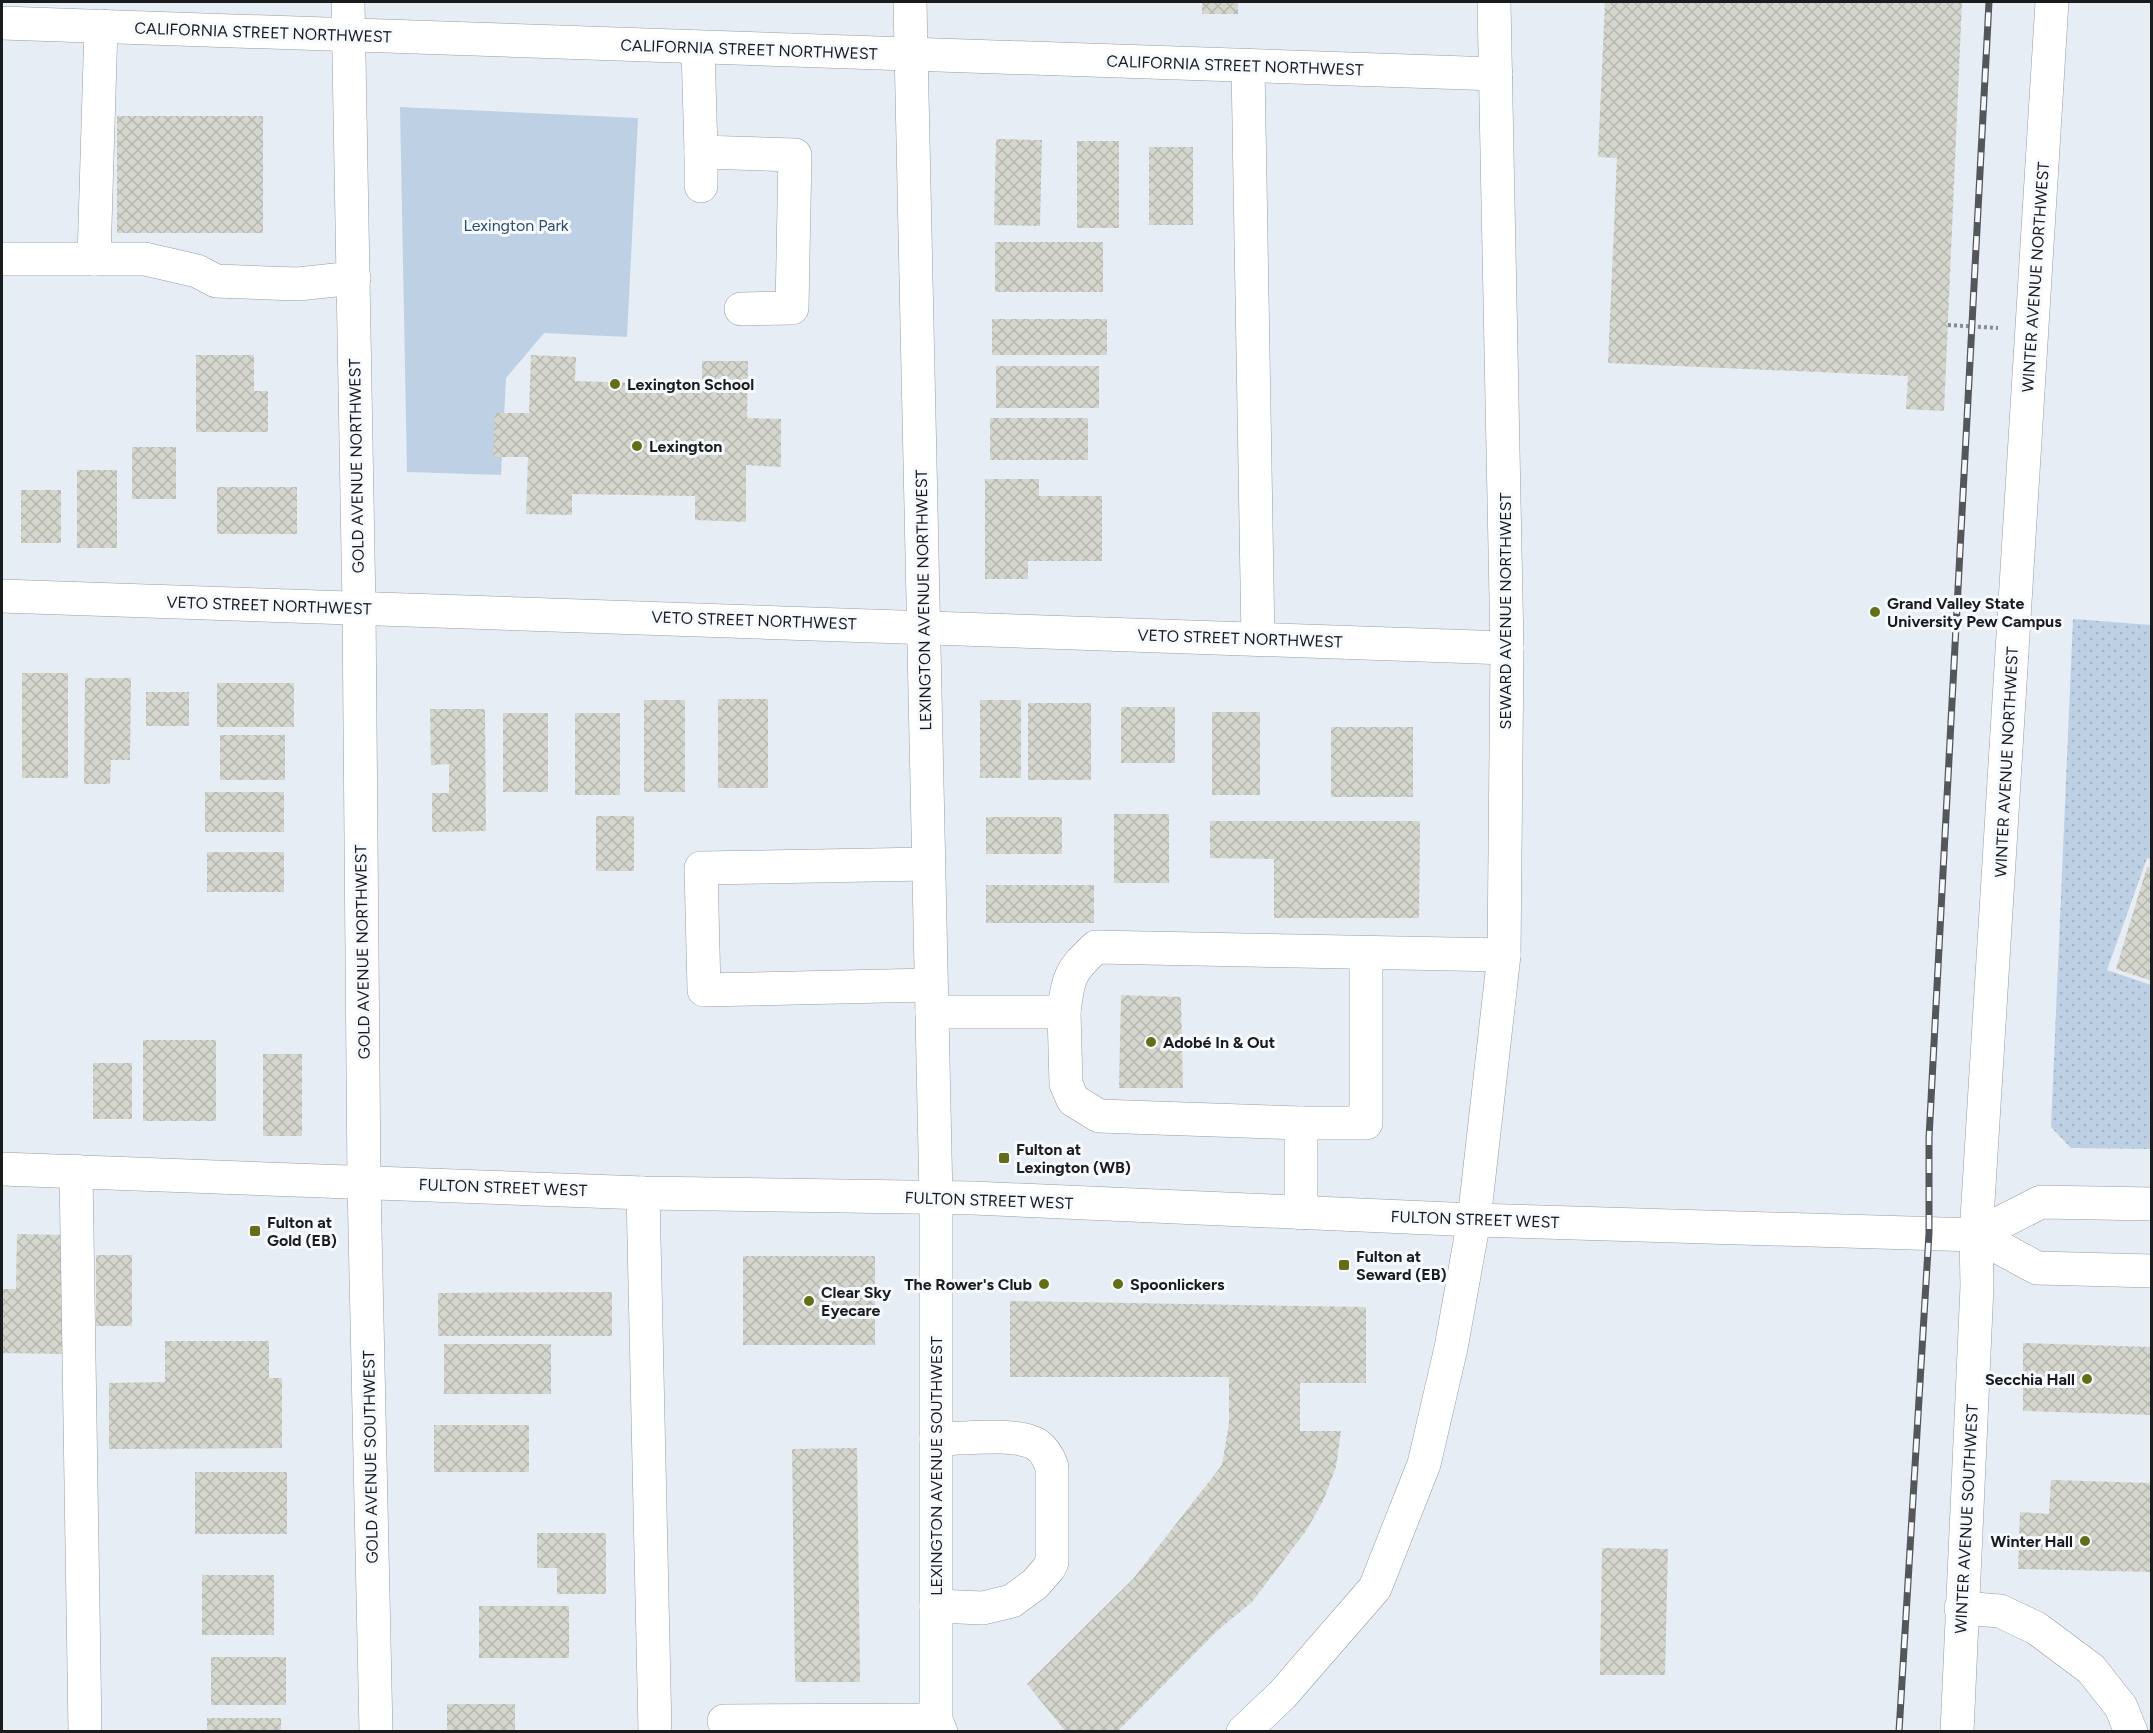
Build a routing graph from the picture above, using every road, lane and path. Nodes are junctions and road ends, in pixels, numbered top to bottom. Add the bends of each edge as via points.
1 (348, 2) edge
2 (910, 2) edge
3 (1494, 2) edge
4 (2052, 2) edge
5 (2, 23) edge
6 (101, 26) junction
7 (348, 35) junction
8 (698, 48) junction
9 (910, 54) junction
10 (1248, 66) junction
11 (1496, 74) junction
12 (700, 152) junction
13 (701, 186) dead end
14 (94, 258) junction
15 (2, 259) edge
16 (354, 278) junction
17 (741, 309) dead end
18 (1948, 325) dead end
19 (2008, 328) dead end
20 (2, 596) edge
21 (359, 608) junction
22 (924, 628) junction
23 (1258, 639) junction
24 (1507, 648) junction
25 (927, 864) junction
26 (1366, 953) junction
27 (1504, 955) junction
28 (931, 999) junction
29 (1064, 1012) junction
30 (1301, 1123) junction
31 (2, 1169) edge
32 (76, 1172) junction
33 (364, 1183) junction
34 (644, 1193) junction
35 (936, 1198) junction
36 (2151, 1204) edge
37 (1301, 1213) junction
38 (1474, 1220) junction
39 (1976, 1235) junction
40 (2151, 1272) edge
41 (936, 1439) junction
42 (936, 1606) junction
43 (1962, 1608) junction
44 (724, 1721) dead end
45 (804, 1726) edge
46 (939, 1726) edge
47 (85, 1731) edge
48 (376, 1731) edge
49 (656, 1731) edge
50 (1243, 1731) edge
51 (1957, 1731) edge
52 (2131, 1731) edge

1 - 7 street, GOLD AVENUE NORTHWEST
2 - 9 street, LEXINGTON AVENUE NORTHWEST
3 - 11 street, SEWARD AVENUE NORTHWEST
4 - 39 street, WINTER AVENUE NORTHWEST
5 - 6 street, CALIFORNIA STREET NORTHWEST
6 - 7 street, CALIFORNIA STREET NORTHWEST
6 - 14 street
7 - 8 street, CALIFORNIA STREET NORTHWEST
7 - 16 street, GOLD AVENUE NORTHWEST
8 - 9 street, CALIFORNIA STREET NORTHWEST
8 - 12 street
9 - 10 street, CALIFORNIA STREET NORTHWEST
9 - 22 street, LEXINGTON AVENUE NORTHWEST
10 - 11 street, CALIFORNIA STREET NORTHWEST
10 - 23 street
11 - 24 street, SEWARD AVENUE NORTHWEST
12 - 13 street
12 - 17 street via 795,155 792,308
14 - 15 street
14 - 16 street via 145,258 197,271 216,281 298,284
16 - 21 street, GOLD AVENUE NORTHWEST
18 - 19 path
20 - 21 street, VETO STREET NORTHWEST
21 - 22 street, VETO STREET NORTHWEST
21 - 33 street, GOLD AVENUE NORTHWEST
22 - 23 street, VETO STREET NORTHWEST
22 - 25 street, LEXINGTON AVENUE NORTHWEST
23 - 24 street, VETO STREET NORTHWEST
24 - 27 street, SEWARD AVENUE NORTHWEST
25 - 28 street, LEXINGTON AVENUE NORTHWEST
25 - 28 street via 700,868 704,990
26 - 27 street
26 - 29 street via 1096,947 1078,963 1067,981
26 - 30 street via 1366,1123
27 - 38 street, SEWARD AVENUE NORTHWEST
28 - 29 street
28 - 35 street, LEXINGTON AVENUE NORTHWEST
29 - 30 street via 1066,1084 1073,1100 1099,1116
30 - 37 street
31 - 32 street, FULTON STREET WEST
32 - 33 street, FULTON STREET WEST
32 - 47 street
33 - 34 street, FULTON STREET WEST
33 - 48 street, GOLD AVENUE SOUTHWEST
34 - 35 street, FULTON STREET WEST
34 - 49 street
35 - 37 street, FULTON STREET WEST
35 - 41 street, LEXINGTON AVENUE SOUTHWEST
36 - 39 street, FULTON STREET WEST via 2041,1202
37 - 38 street, FULTON STREET WEST
38 - 39 street, FULTON STREET WEST
38 - 50 street, SEWARD AVENUE NORTHWEST via 1451,1348 1424,1464 1375,1588 1282,1695
39 - 40 street, FULTON STREET WEST via 2037,1268
39 - 43 street, WINTER AVENUE SOUTHWEST
41 - 42 street, LEXINGTON AVENUE SOUTHWEST
41 - 42 street via 1017,1438 1036,1444 1048,1455 1052,1467 1052,1563 1035,1584 1012,1601 983,1608
42 - 46 street, LEXINGTON AVENUE SOUTHWEST
43 - 51 street, WINTER AVENUE SOUTHWEST
43 - 52 street via 2000,1611 2036,1628 2091,1669 2121,1707
44 - 45 street
45 - 46 street

